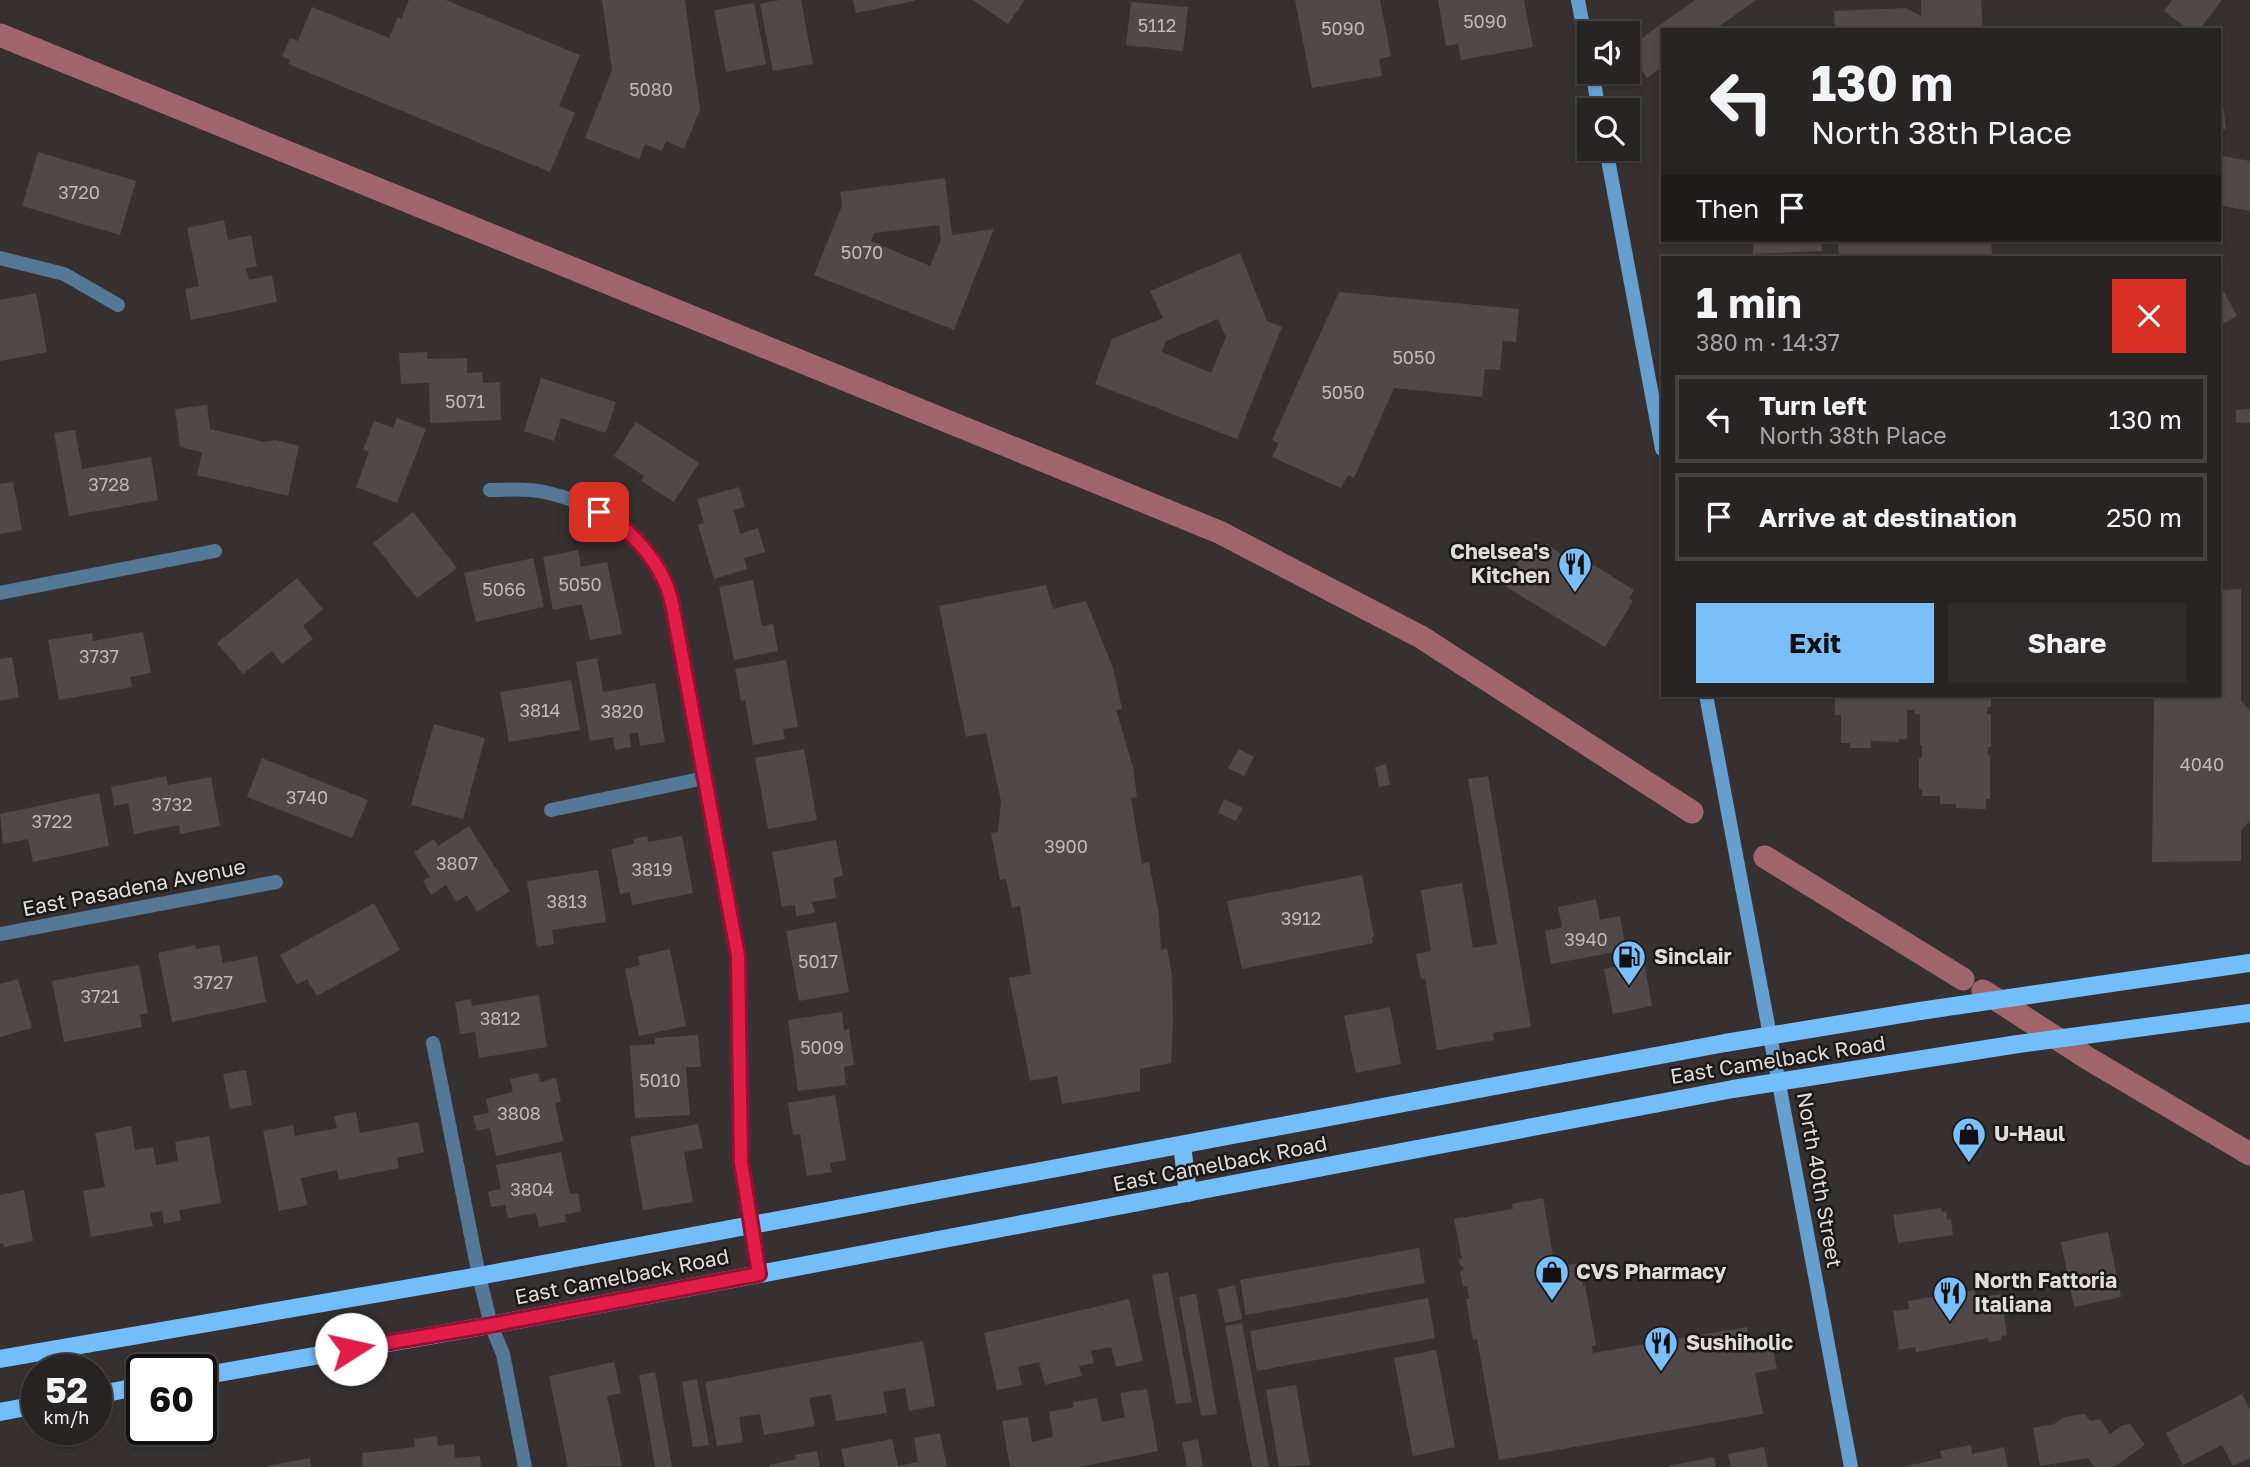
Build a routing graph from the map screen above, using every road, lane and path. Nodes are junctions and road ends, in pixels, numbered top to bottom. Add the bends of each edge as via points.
1 (1578, 0) edge
2 (1582, 21) edge
3 (1608, 161) edge
4 (0, 258) edge
5 (118, 305) dead end
6 (1661, 444) edge
7 (490, 491) dead end
8 (215, 551) dead end
9 (0, 593) edge
10 (1706, 697) edge
11 (705, 778) junction
12 (551, 810) dead end
13 (276, 882) dead end
14 (0, 934) edge
15 (2250, 963) edge
16 (2250, 1013) edge
17 (1770, 1035) junction
18 (433, 1043) dead end
19 (1779, 1082) junction
20 (1182, 1144) junction
21 (1188, 1193) junction
22 (750, 1224) junction
23 (759, 1274) junction
24 (479, 1276) junction
25 (491, 1325) junction
26 (0, 1359) edge
27 (217, 1373) edge
28 (21, 1408) edge
29 (0, 1412) edge
30 (525, 1467) edge
31 (1851, 1467) edge

1 - 2 main road
3 - 6 main road
4 - 5 street via 64,274
7 - 11 street via 543,491 584,505 613,519 649,555 670,596
8 - 9 street
10 - 17 main road, North 40th Street
11 - 12 street
11 - 22 street via 738,956 741,1162
13 - 14 street, East Pasadena Avenue
15 - 17 main road, East Camelback Road
16 - 19 main road, East Camelback Road
17 - 19 main road, North 40th Street
17 - 20 main road, East Camelback Road
18 - 24 street
19 - 21 main road, East Camelback Road
19 - 31 main road, North 40th Street
20 - 21 main road
20 - 22 main road, East Camelback Road
21 - 23 main road, East Camelback Road
22 - 23 street
22 - 24 main road, East Camelback Road
23 - 25 main road, East Camelback Road
24 - 25 street
24 - 26 main road, East Camelback Road
25 - 27 main road, East Camelback Road
25 - 30 street via 503,1354
28 - 29 main road

